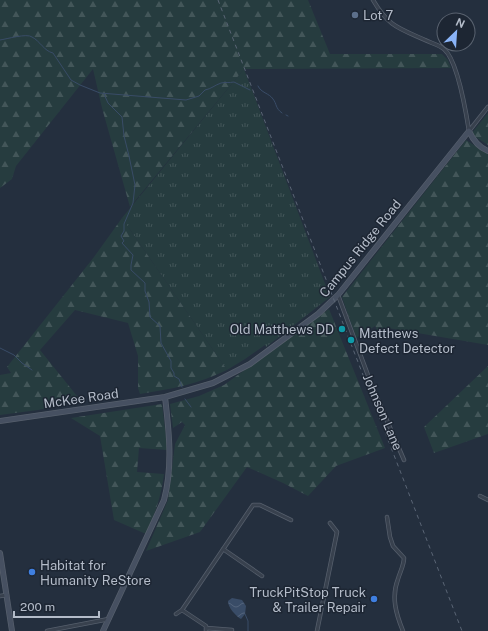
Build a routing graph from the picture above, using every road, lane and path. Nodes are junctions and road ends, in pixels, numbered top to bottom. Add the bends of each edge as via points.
1 (372, 0) edge
2 (488, 107) edge
3 (469, 131) junction
4 (488, 151) edge
5 (338, 295) junction
6 (166, 397) junction
7 (0, 421) edge
8 (404, 460) dead end
9 (480, 496) dead end
10 (488, 500) edge
11 (387, 517) dead end
12 (291, 520) dead end
13 (330, 523) dead end
14 (223, 549) junction
15 (0, 553) edge
16 (262, 576) dead end
17 (7, 594) junction
18 (0, 596) edge
19 (182, 610) junction
20 (176, 614) dead end
21 (109, 619) junction
22 (206, 629) edge
23 (232, 630) dead end
24 (12, 631) edge
25 (47, 631) edge
26 (104, 631) edge
27 (317, 631) edge
28 (403, 631) edge

1 - 3 street via 388,22 440,47 449,55 454,63
2 - 3 street, Campus Ridge Road
3 - 4 street via 478,145
3 - 5 street, Campus Ridge Road
5 - 6 street, Campus Ridge Road via 318,314 250,364 213,383
5 - 8 street, Johnson Lane via 374,391
6 - 7 street, McKee Road
6 - 21 street via 170,442 166,495
9 - 10 street
11 - 28 street via 393,546 404,558 394,598
12 - 14 street via 260,505 253,505
13 - 27 street via 337,532
14 - 16 street
14 - 19 street
15 - 17 street
17 - 18 street
17 - 24 street
19 - 20 street
19 - 22 street
21 - 25 street
21 - 26 street
22 - 23 street

